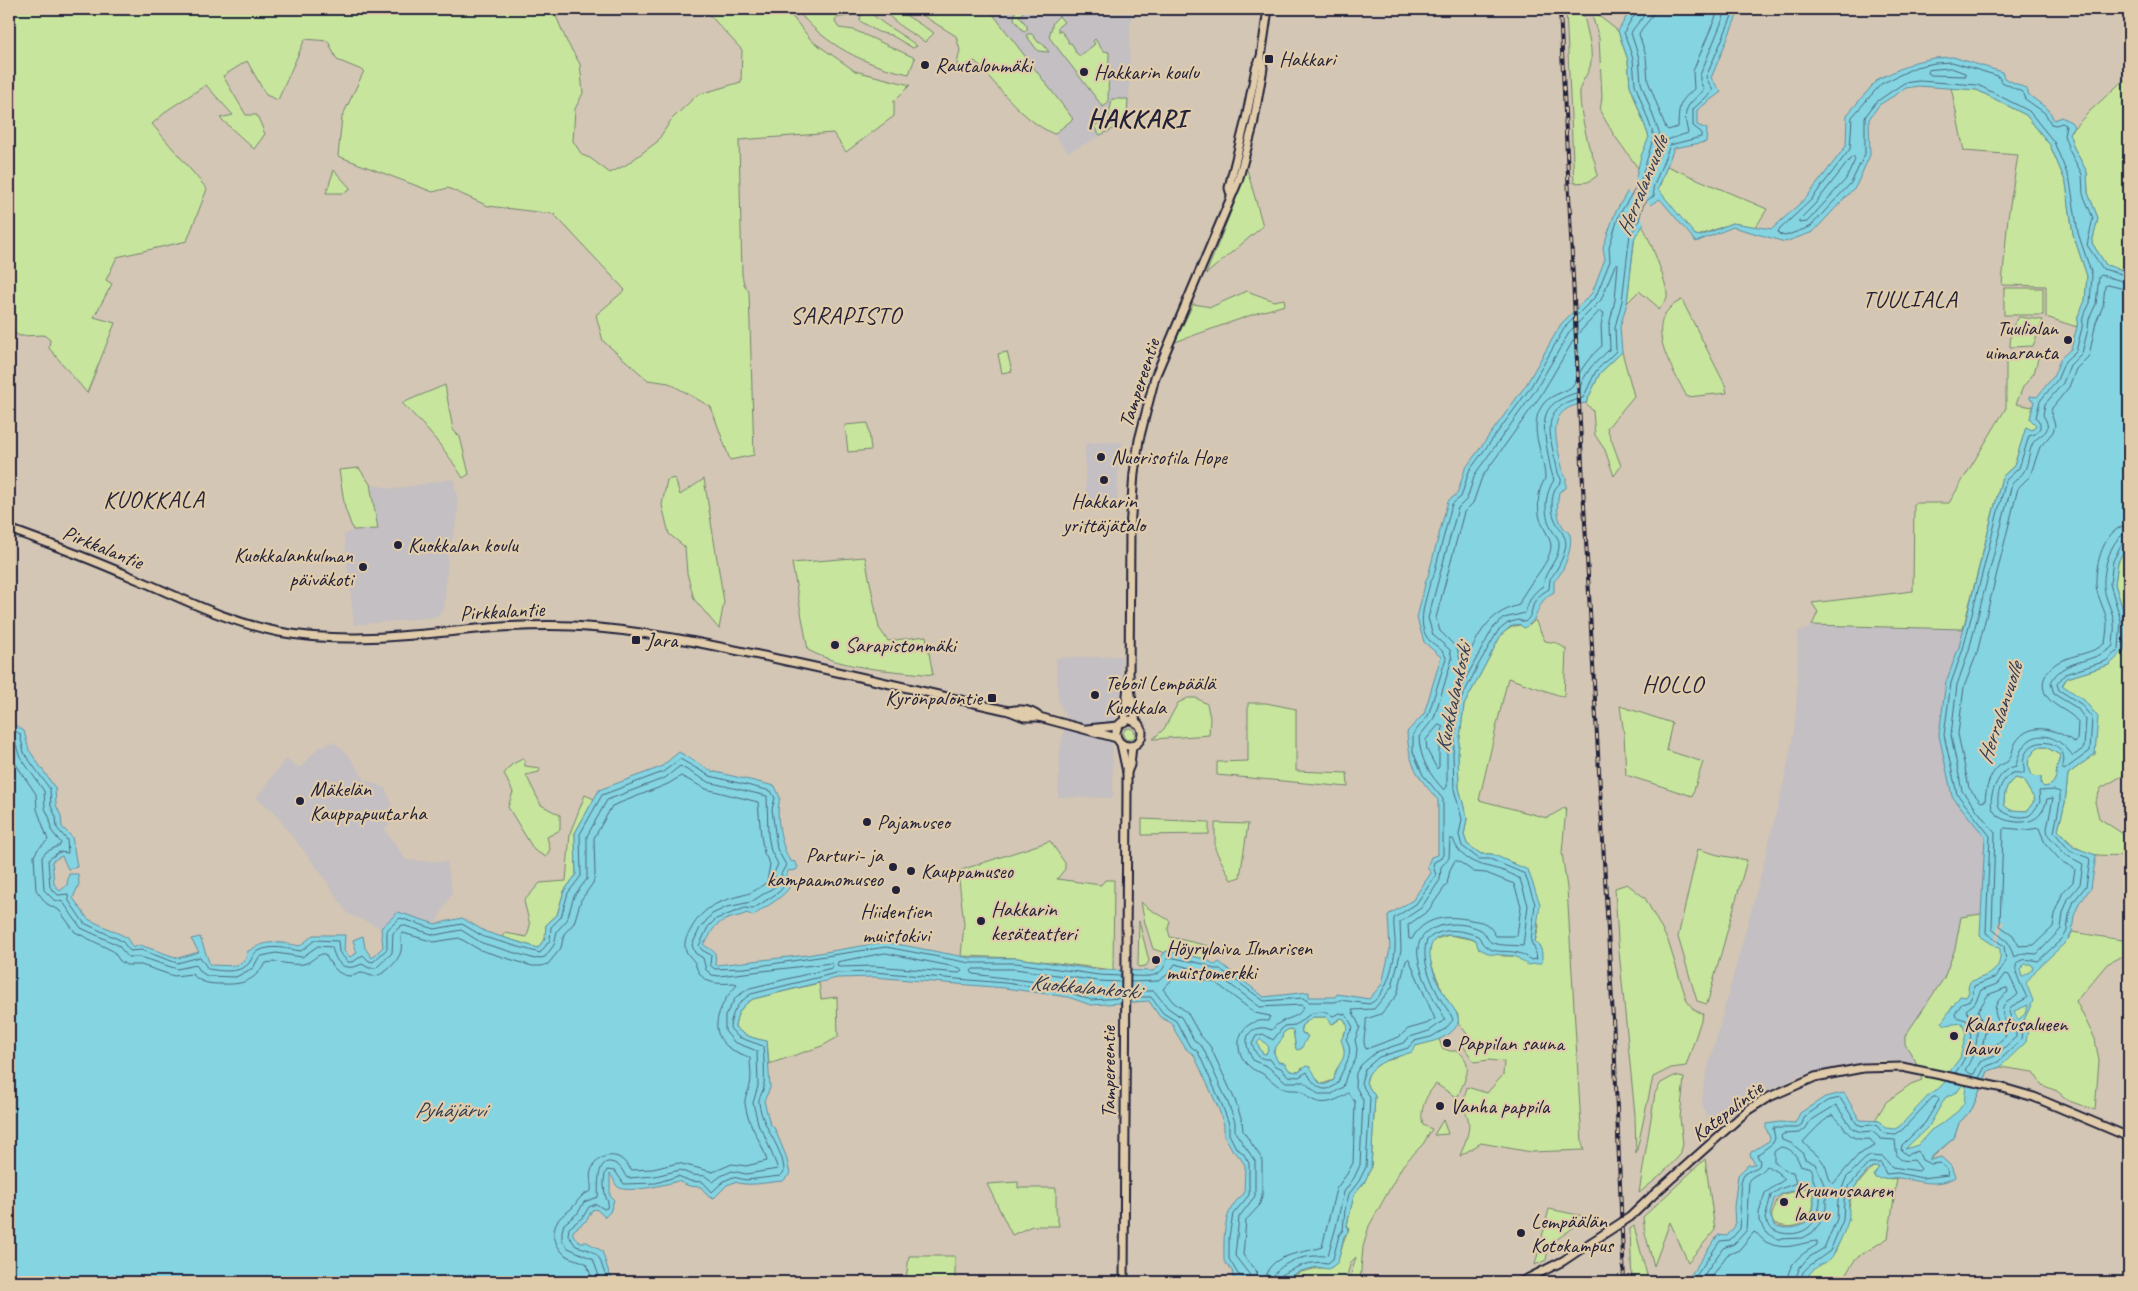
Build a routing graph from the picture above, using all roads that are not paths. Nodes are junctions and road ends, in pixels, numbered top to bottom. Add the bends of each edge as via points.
1 (1268, 9) edge
2 (9, 529) edge
3 (1129, 683) junction
4 (1136, 723) junction
5 (1121, 724) junction
6 (1087, 729) junction
7 (1119, 741) junction
8 (1132, 746) junction
9 (1127, 772) junction
10 (2129, 1137) edge
11 (1124, 1282) edge
12 (1521, 1282) edge

1 - 3 street, Tampereentie via 1261,57 1263,68 1253,126 1238,181 1155,377 1139,440 1130,529
2 - 6 street, Pirkkalantie via 92,560 222,617 280,632 334,639 501,626 611,629 707,644
3 - 4 street, Tampereentie
3 - 5 street, Tampereentie
4 - 5 street
4 - 8 street via 1141,733 1139,741
5 - 6 street, Pirkkalantie
5 - 7 street
6 - 7 street, Pirkkalantie
7 - 8 street
7 - 9 street, Tampereentie
8 - 9 street, Tampereentie
9 - 11 street, Tampereentie
10 - 12 street, Katepalintie, bridge via 2034,1097 1932,1072 1902,1067 1830,1073 1800,1082 1748,1110 1630,1217 1563,1261

